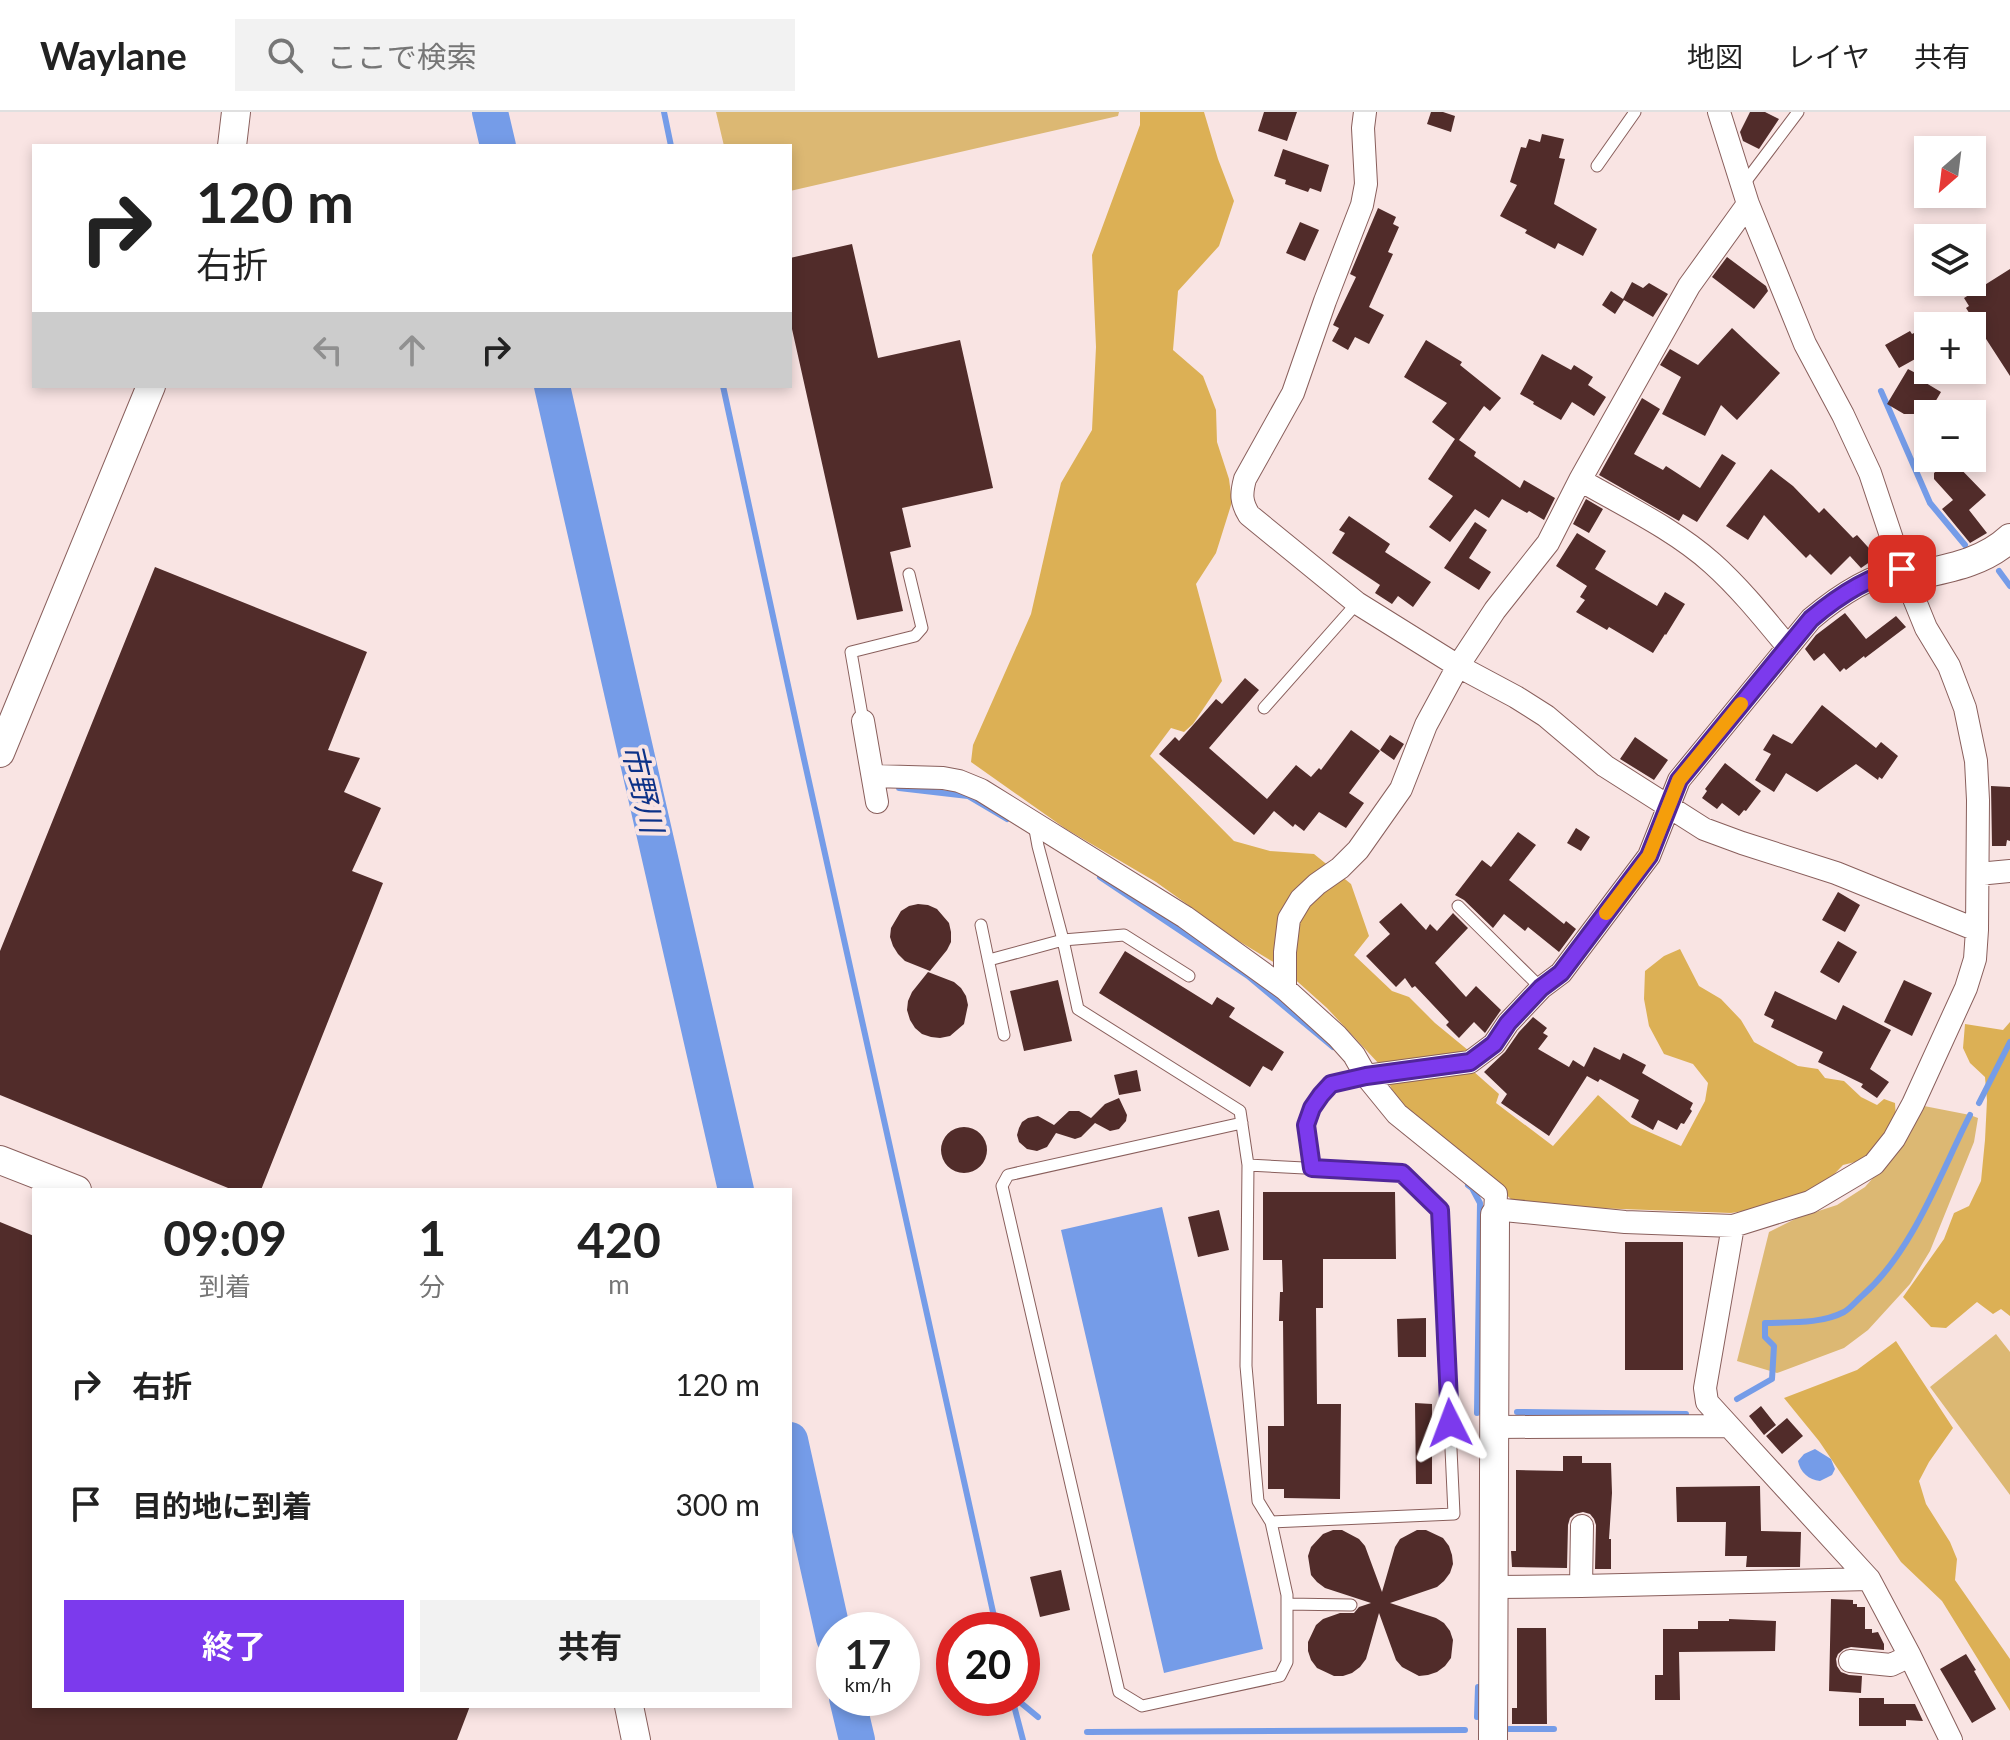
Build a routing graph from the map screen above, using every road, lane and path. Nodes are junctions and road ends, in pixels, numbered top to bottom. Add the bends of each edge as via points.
1 (236, 112) edge
2 (1365, 112) edge
3 (1635, 112) edge
4 (1719, 112) edge
5 (1798, 112) edge
6 (232, 144) edge
7 (1597, 166) dead end
8 (1745, 195) junction
9 (150, 388) edge
10 (1580, 480) junction
11 (2006, 550) edge
12 (1903, 573) junction
13 (909, 574) dead end
14 (1357, 603) junction
15 (1788, 647) junction
16 (1458, 666) junction
17 (1264, 708) dead end
18 (863, 721) joint
19 (0, 753) edge
20 (873, 776) junction
21 (877, 802) dead end
22 (1669, 806) junction
23 (1034, 822) junction
24 (2010, 871) edge
25 (1978, 874) junction
26 (1458, 906) dead end
27 (981, 925) dead end
28 (1977, 930) junction
29 (1063, 940) junction
30 (989, 960) junction
31 (1189, 976) dead end
32 (1541, 988) junction
33 (1285, 989) junction
34 (1004, 1035) dead end
35 (1366, 1076) junction
36 (1242, 1123) junction
37 (0, 1160) edge
38 (1248, 1165) junction
39 (1312, 1168) junction
40 (72, 1188) edge
41 (1495, 1215) junction
42 (1733, 1226) junction
43 (1729, 1426) junction
44 (1495, 1427) junction
45 (1271, 1522) junction
46 (1582, 1526) dead end
47 (1869, 1579) junction
48 (1581, 1586) junction
49 (1494, 1587) junction
50 (1287, 1604) junction
51 (1351, 1605) dead end
52 (1910, 1656) junction
53 (1850, 1661) dead end
54 (629, 1708) edge
55 (636, 1740) edge
56 (1493, 1740) edge
57 (1951, 1740) edge

1 - 6 street
2 - 14 street via 1362,205 1293,393 1242,492 1249,515
3 - 7 lane
4 - 8 street
5 - 8 lane
8 - 10 street
8 - 12 street via 1805,344 1870,473
9 - 19 street
10 - 15 street via 1680,537 1736,586
10 - 16 street via 1548,543
11 - 12 street via 1974,562
12 - 15 street via 1890,571 1833,601
12 - 25 street via 1965,708 1976,761
13 - 18 lane via 922,628 915,636 851,652
14 - 16 street
14 - 17 lane
15 - 22 street via 1679,780
16 - 22 street via 1546,716 1605,766
16 - 33 street via 1426,725 1401,789 1358,850 1301,899 1289,919
18 - 20 street
20 - 21 street
20 - 23 street via 959,781
22 - 28 street via 1704,829 1836,873
22 - 32 street via 1649,856 1561,973
23 - 29 lane
23 - 33 street via 1185,917
24 - 25 street
25 - 28 street
26 - 32 lane
27 - 30 lane
28 - 42 street via 1966,988 1894,1139 1874,1164 1810,1202
29 - 30 lane
29 - 31 lane via 1124,935
29 - 36 lane via 1078,1009 1240,1111
30 - 34 lane
32 - 35 street via 1494,1044 1470,1062
33 - 35 street via 1337,1036
35 - 39 lane via 1331,1084 1312,1108 1306,1125
35 - 41 street via 1397,1114 1496,1194
36 - 38 lane
36 - 50 lane via 1008,1175 1002,1186 1119,1692 1142,1706 1280,1676 1287,1662
37 - 40 street
38 - 39 lane
38 - 45 lane via 1246,1366 1258,1501
39 - 45 lane via 1402,1173 1440,1210 1454,1514
41 - 42 street via 1504,1210
41 - 44 street
42 - 43 street via 1705,1388 1707,1402
43 - 44 street
43 - 47 street
44 - 49 street
45 - 50 lane
46 - 48 street
47 - 48 street
47 - 52 street
48 - 49 street
49 - 56 street
50 - 51 lane
52 - 53 street via 1891,1665
52 - 57 street
54 - 55 street

